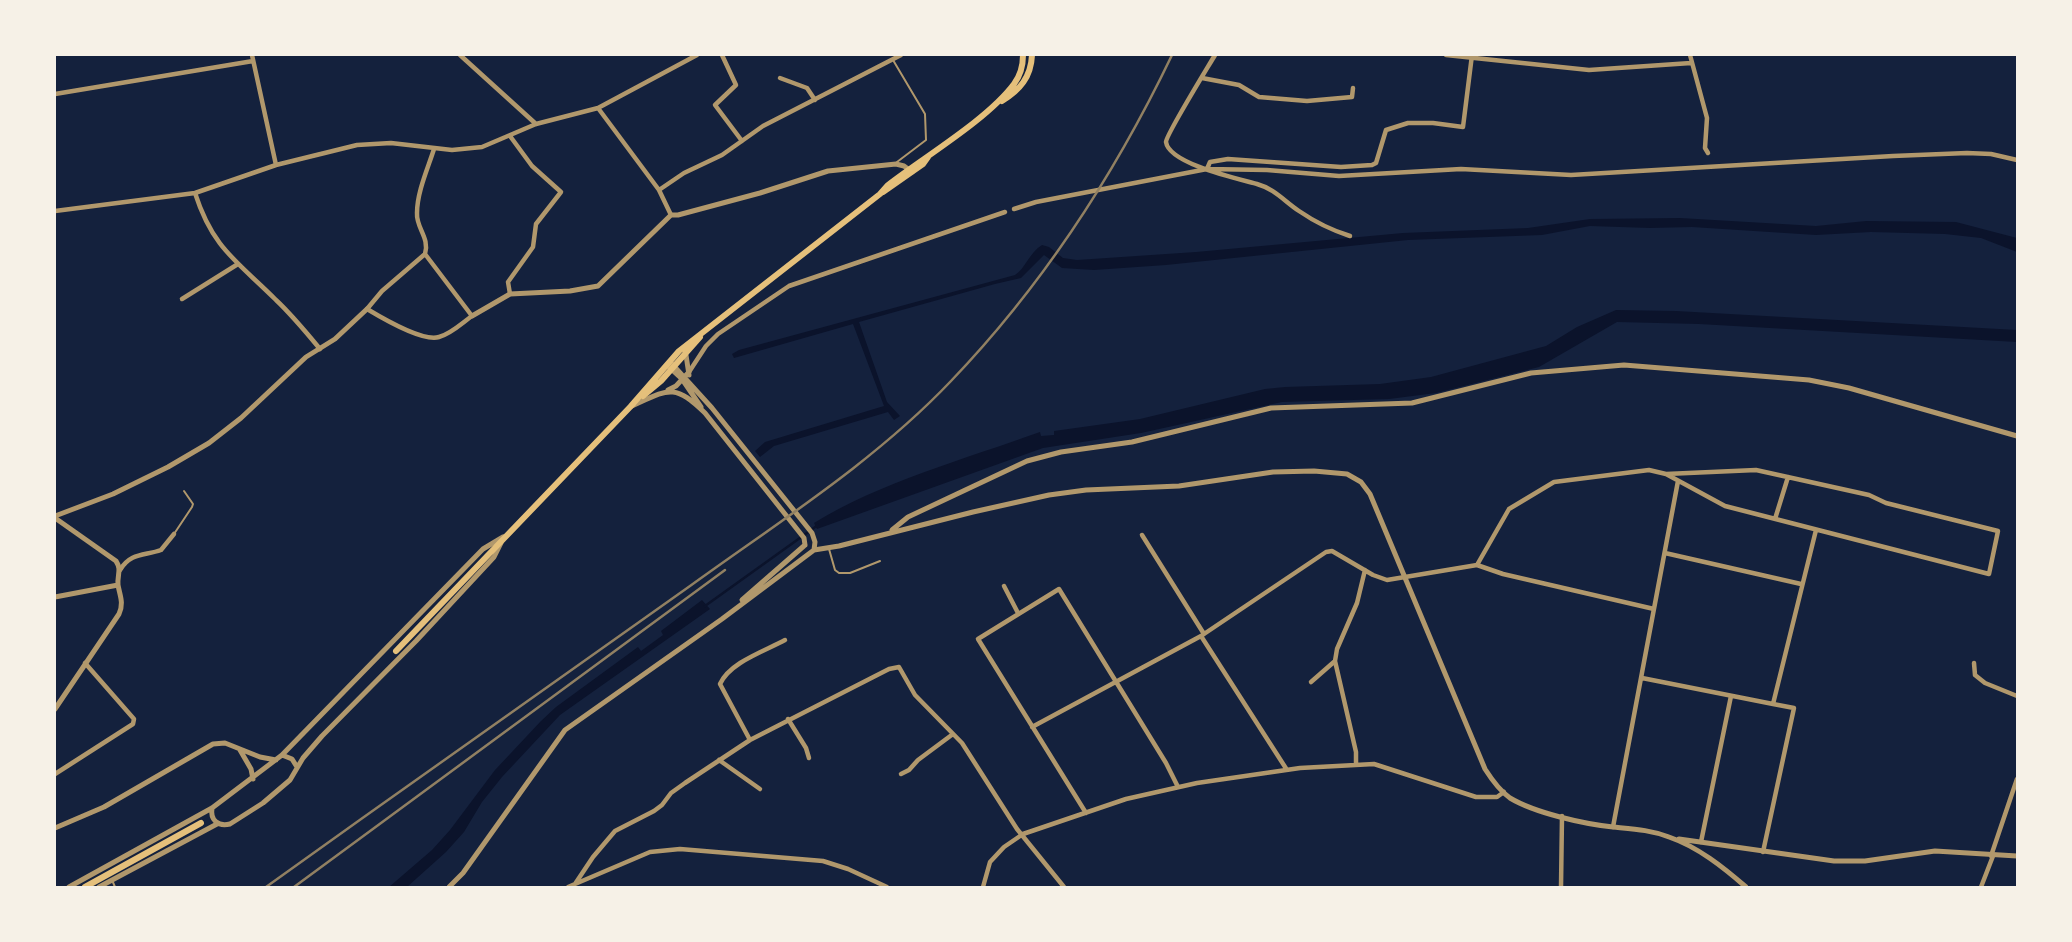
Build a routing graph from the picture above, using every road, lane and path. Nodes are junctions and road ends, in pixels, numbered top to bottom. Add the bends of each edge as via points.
1 (252, 55) edge
2 (460, 55) edge
3 (697, 55) edge
4 (722, 55) edge
5 (901, 55) edge
6 (1023, 55) edge
7 (1032, 55) edge
8 (1214, 55) edge
9 (1446, 55) edge
10 (1690, 55) edge
11 (1472, 56) edge
12 (892, 60) junction
13 (253, 61) junction
14 (1691, 62) junction
15 (780, 78) dead end
16 (1202, 78) junction
17 (1353, 88) dead end
18 (55, 94) edge
19 (815, 100) junction
20 (598, 108) junction
21 (982, 114) junction
22 (536, 124) junction
23 (510, 136) junction
24 (742, 141) junction
25 (434, 149) junction
26 (1708, 153) dead end
27 (2017, 160) edge
28 (896, 164) junction
29 (276, 165) junction
30 (1207, 169) junction
31 (910, 170) junction
32 (660, 190) junction
33 (195, 194) junction
34 (1014, 209) dead end
35 (55, 211) edge
36 (1005, 212) dead end
37 (671, 215) junction
38 (1350, 236) dead end
39 (425, 254) junction
40 (238, 264) junction
41 (510, 294) junction
42 (182, 299) dead end
43 (367, 309) junction
44 (472, 316) junction
45 (709, 327) junction
46 (320, 349) junction
47 (686, 355) junction
48 (668, 362) junction
49 (673, 368) junction
50 (686, 377) junction
51 (663, 392) junction
52 (631, 406) junction
53 (705, 413) junction
54 (2017, 436) edge
55 (1666, 474) junction
56 (1788, 477) junction
57 (1678, 481) junction
58 (184, 491) dead end
59 (55, 517) edge
60 (1775, 519) junction
61 (1816, 530) junction
62 (890, 532) junction
63 (174, 534) joint
64 (1142, 535) dead end
65 (504, 537) junction
66 (805, 545) junction
67 (829, 548) junction
68 (814, 550) junction
69 (1665, 553) junction
70 (111, 557) junction
71 (127, 560) junction
72 (880, 561) dead end
73 (1477, 565) junction
74 (120, 570) junction
75 (1365, 570) junction
76 (1404, 578) junction
77 (1801, 584) junction
78 (118, 585) junction
79 (1004, 586) dead end
80 (55, 597) edge
81 (1654, 609) junction
82 (1018, 613) junction
83 (722, 619) junction
84 (1203, 635) junction
85 (785, 640) dead end
86 (396, 651) dead end
87 (1335, 661) junction
88 (85, 663) junction
89 (1974, 663) dead end
90 (1642, 678) junction
91 (1116, 681) junction
92 (1311, 682) dead end
93 (1731, 696) junction
94 (2017, 696) edge
95 (1773, 704) junction
96 (55, 709) edge
97 (788, 719) junction
98 (1032, 727) junction
99 (953, 734) junction
100 (750, 740) junction
101 (240, 750) junction
102 (282, 755) junction
103 (809, 758) dead end
104 (276, 760) junction
105 (719, 760) junction
106 (1356, 765) junction
107 (297, 767) junction
108 (1287, 770) junction
109 (55, 774) edge
110 (901, 774) dead end
111 (253, 779) junction
112 (2017, 779) edge
113 (1178, 787) junction
114 (760, 789) dead end
115 (1504, 792) junction
116 (212, 808) junction
117 (1086, 813) junction
118 (1562, 816) junction
119 (201, 822) dead end
120 (217, 824) junction
121 (1613, 827) junction
122 (55, 828) edge
123 (1022, 834) junction
124 (1671, 837) junction
125 (1704, 843) junction
126 (1763, 852) junction
127 (1992, 856) junction
128 (2017, 856) edge
129 (1712, 860) junction
130 (112, 880) junction
131 (575, 884) junction
132 (70, 887) edge
133 (85, 887) edge
134 (99, 887) edge
135 (115, 887) edge
136 (449, 887) edge
137 (568, 887) edge
138 (887, 887) edge
139 (983, 887) edge
140 (1064, 887) edge
141 (1561, 887) edge
142 (1746, 887) edge
143 (1981, 887) edge

1 - 13 street
2 - 22 street
3 - 20 street
4 - 24 street via 736,85 715,105
5 - 12 street
6 - 21 main road via 1014,84
7 - 21 main road via 1021,86
8 - 16 street
9 - 11 street
10 - 14 street
11 - 14 street via 1590,70
11 - 30 street via 1463,127 1433,123 1408,124 1386,130 1376,164 1372,165 1239,159 1210,162
12 - 19 street
12 - 28 lane via 927,122 926,140
13 - 18 street
13 - 29 street
14 - 26 street via 1707,118 1705,148
15 - 19 street via 807,88
16 - 17 street via 1239,85 1259,96 1307,101 1352,97
16 - 30 street via 1167,136 1166,143 1178,156
19 - 24 street via 763,126
20 - 22 street
20 - 32 street
21 - 31 main road via 930,154 922,164
22 - 23 street
23 - 25 street via 482,147
23 - 41 street via 532,166 561,192 536,224 533,247 508,282
24 - 32 street via 722,155 679,175
25 - 29 street via 391,143 356,144
25 - 39 street via 417,210 426,240
27 - 30 street via 1966,153 1571,175 1461,169 1339,176
28 - 31 street
28 - 37 street via 828,171 760,193
29 - 33 street
30 - 34 street via 1082,192
30 - 38 street via 1268,188 1321,225
31 - 45 main road via 891,189 880,194
32 - 37 street
33 - 35 street
33 - 40 street via 212,234
36 - 50 street via 789,286 718,334
37 - 41 street via 598,286
39 - 43 street via 382,291
39 - 44 street
40 - 42 street
40 - 46 street via 287,310
41 - 44 street
43 - 44 street via 432,338 440,337
43 - 46 street via 336,339
45 - 47 main road
45 - 48 main road
46 - 59 street via 306,357 241,418 209,442 113,494
47 - 49 main road
47 - 50 street
48 - 49 street
48 - 52 main road
49 - 50 street
49 - 52 main road
50 - 51 street
50 - 53 street
50 - 68 street via 812,533
51 - 52 street
51 - 53 street via 682,394
52 - 65 main road
53 - 66 street via 804,538
54 - 62 street via 1849,388 1809,380 1624,365 1540,371 1412,403 1271,408 1132,442 1060,452 1027,461 908,518
55 - 56 street via 1756,470
55 - 57 street
55 - 73 street via 1649,470 1554,482 1509,509
56 - 60 street
56 - 61 street via 1869,495 1886,503 1998,531 1989,574
57 - 60 street via 1725,506
57 - 69 street
58 - 63 lane via 193,504
59 - 70 street
60 - 61 street
61 - 77 street
62 - 67 street
62 - 76 street via 1049,495 1086,490 1179,486 1273,472 1340,472 1354,476 1370,494
63 - 71 street via 161,550
64 - 84 street
65 - 86 main road
65 - 102 street via 483,549
65 - 107 street via 494,557 322,736
66 - 68 street
66 - 83 street
67 - 68 street
67 - 72 lane via 835,570 839,573 850,573
68 - 83 street
69 - 77 street
69 - 81 street
70 - 71 street
70 - 74 street
71 - 74 street
73 - 76 street
73 - 81 street
74 - 78 street
75 - 76 street via 1387,580
75 - 84 street via 1332,551 1326,552
75 - 87 street
76 - 115 street via 1486,769
77 - 95 street
78 - 80 street
78 - 88 street via 121,608
79 - 82 street
81 - 90 street
82 - 91 street via 1059,589
82 - 98 street via 978,639
83 - 136 street via 565,730 463,873
84 - 91 street
84 - 108 street
85 - 100 street via 735,667 720,684
87 - 92 street
87 - 106 street via 1356,752
88 - 96 street
88 - 109 street via 134,719 133,724
89 - 94 street via 1975,675 1985,683
90 - 93 street
90 - 121 street
91 - 98 street
91 - 113 street
93 - 95 street
93 - 125 street
95 - 126 street via 1794,708
97 - 99 street via 882,672 899,667 915,696
97 - 100 street
97 - 103 street
98 - 117 street
99 - 110 street
99 - 123 street via 973,758
100 - 105 street
101 - 104 street
101 - 111 street
101 - 122 street via 225,743 213,744 104,807
102 - 104 street
102 - 107 street via 292,759
104 - 111 street
105 - 114 street
105 - 131 street via 671,793 654,811 615,831
106 - 108 street
106 - 115 street via 1374,764 1476,797 1497,797
107 - 120 street via 290,780 256,808 230,824
108 - 113 street
111 - 116 street
112 - 127 street
113 - 117 street
115 - 118 street via 1517,801
116 - 120 street
116 - 132 street
117 - 123 street
118 - 121 street
118 - 141 street
119 - 133 main road
120 - 130 street
121 - 124 street via 1640,829
123 - 139 street via 990,862
123 - 140 street
124 - 125 street
124 - 129 street
125 - 126 street
125 - 129 street
126 - 127 street via 1849,861 1935,851
127 - 128 street
127 - 143 street
129 - 142 street
130 - 134 street
130 - 135 lane
131 - 137 street
131 - 138 street via 650,852 680,849 823,861 848,868

